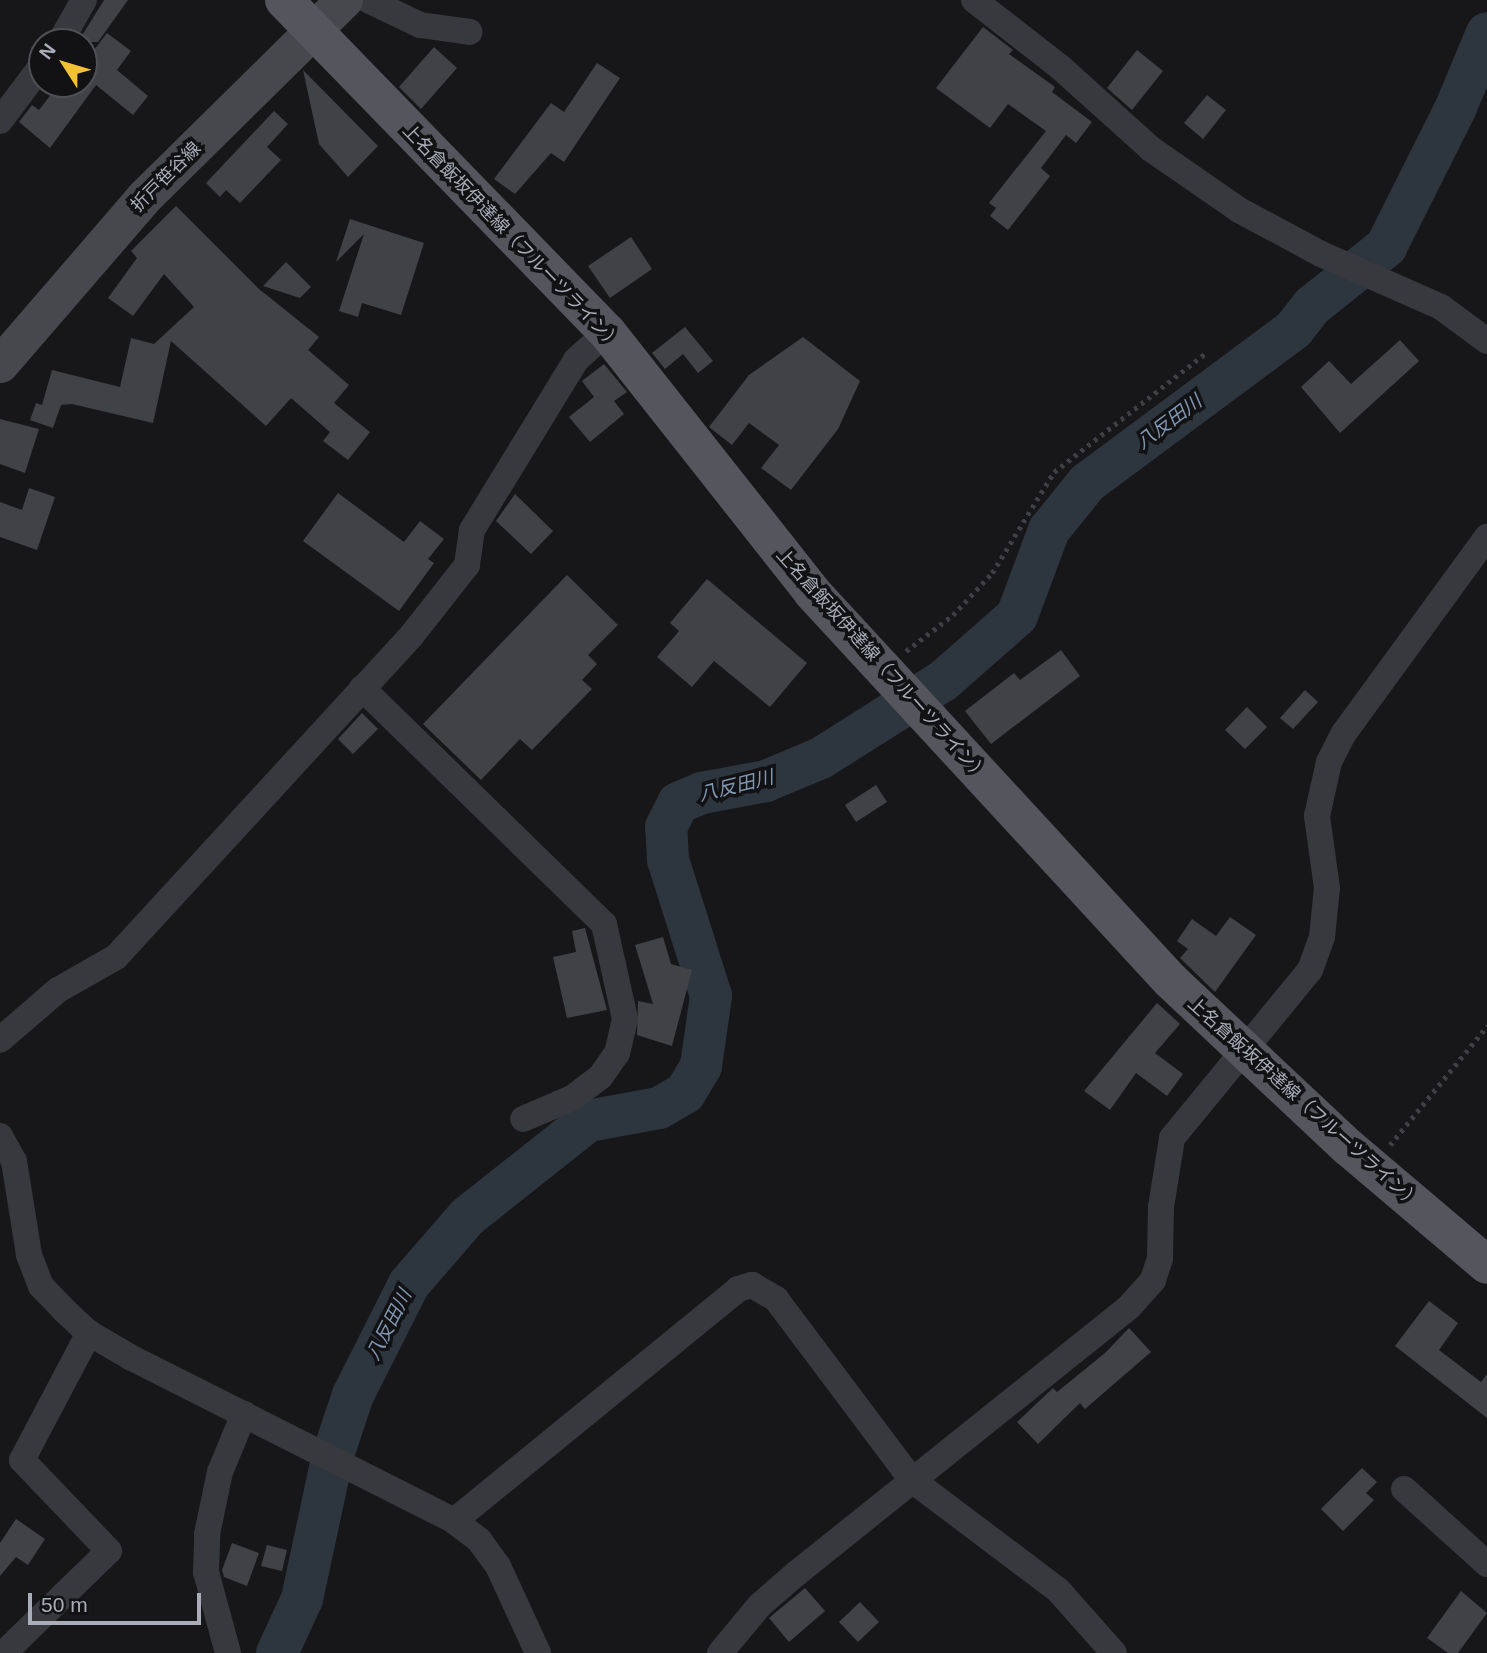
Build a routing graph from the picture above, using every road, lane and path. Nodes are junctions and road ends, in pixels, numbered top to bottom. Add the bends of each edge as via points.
1 (84, 0) edge
2 (284, 0) edge
3 (345, 0) edge
4 (368, 0) edge
5 (974, 0) edge
6 (68, 28) edge
7 (314, 31) junction
8 (470, 32) dead end
9 (28, 84) edge
10 (0, 121) edge
11 (607, 332) junction
12 (1487, 341) edge
13 (1206, 353) dead end
14 (0, 364) edge
15 (1487, 537) edge
16 (893, 679) junction
17 (362, 688) junction
18 (1487, 1026) edge
19 (0, 1040) edge
20 (1243, 1053) junction
21 (523, 1119) dead end
22 (0, 1136) edge
23 (1371, 1167) junction
24 (1487, 1265) edge
25 (89, 1333) junction
26 (244, 1414) junction
27 (912, 1480) junction
28 (1404, 1489) dead end
29 (454, 1521) junction
30 (1487, 1564) edge
31 (4, 1653) edge
32 (228, 1653) edge
33 (538, 1653) edge
34 (720, 1653) edge
35 (1114, 1653) edge

1 - 6 street
2 - 7 main road, 上名倉飯坂伊達線（フルーツライン）
3 - 7 main road, 折戸笹谷線
4 - 8 street via 420,25
5 - 12 street via 1060,67 1151,149 1239,210 1296,242 1441,307
7 - 11 main road, 上名倉飯坂伊達線（フルーツライン）
7 - 14 main road, 折戸笹谷線 via 144,197
9 - 10 street
11 - 16 main road, 上名倉飯坂伊達線（フルーツライン） via 812,592
11 - 17 street via 576,360 527,437 472,530 467,565 412,635
13 - 16 path via 1054,472 992,573
15 - 20 street via 1344,733 1329,762 1317,816 1327,888 1322,937 1310,970
16 - 20 main road, 上名倉飯坂伊達線（フルーツライン）
17 - 19 street via 116,957 58,990
17 - 21 street via 604,924 625,1019 617,1053 600,1077 572,1098
18 - 23 path
20 - 23 main road, 上名倉飯坂伊達線（フルーツライン）
20 - 27 street via 1172,1138 1161,1207 1160,1259 1153,1280 1129,1307
22 - 25 street via 14,1161 29,1255 41,1286
23 - 24 main road, 上名倉飯坂伊達線（フルーツライン）
25 - 26 street
25 - 31 street via 22,1461 109,1551
26 - 29 street
26 - 32 street via 220,1472 207,1534 206,1572
27 - 29 street via 776,1299 752,1285 738,1289
27 - 34 street via 760,1605
27 - 35 street via 1058,1590
28 - 30 street
29 - 33 street via 479,1540 498,1566

